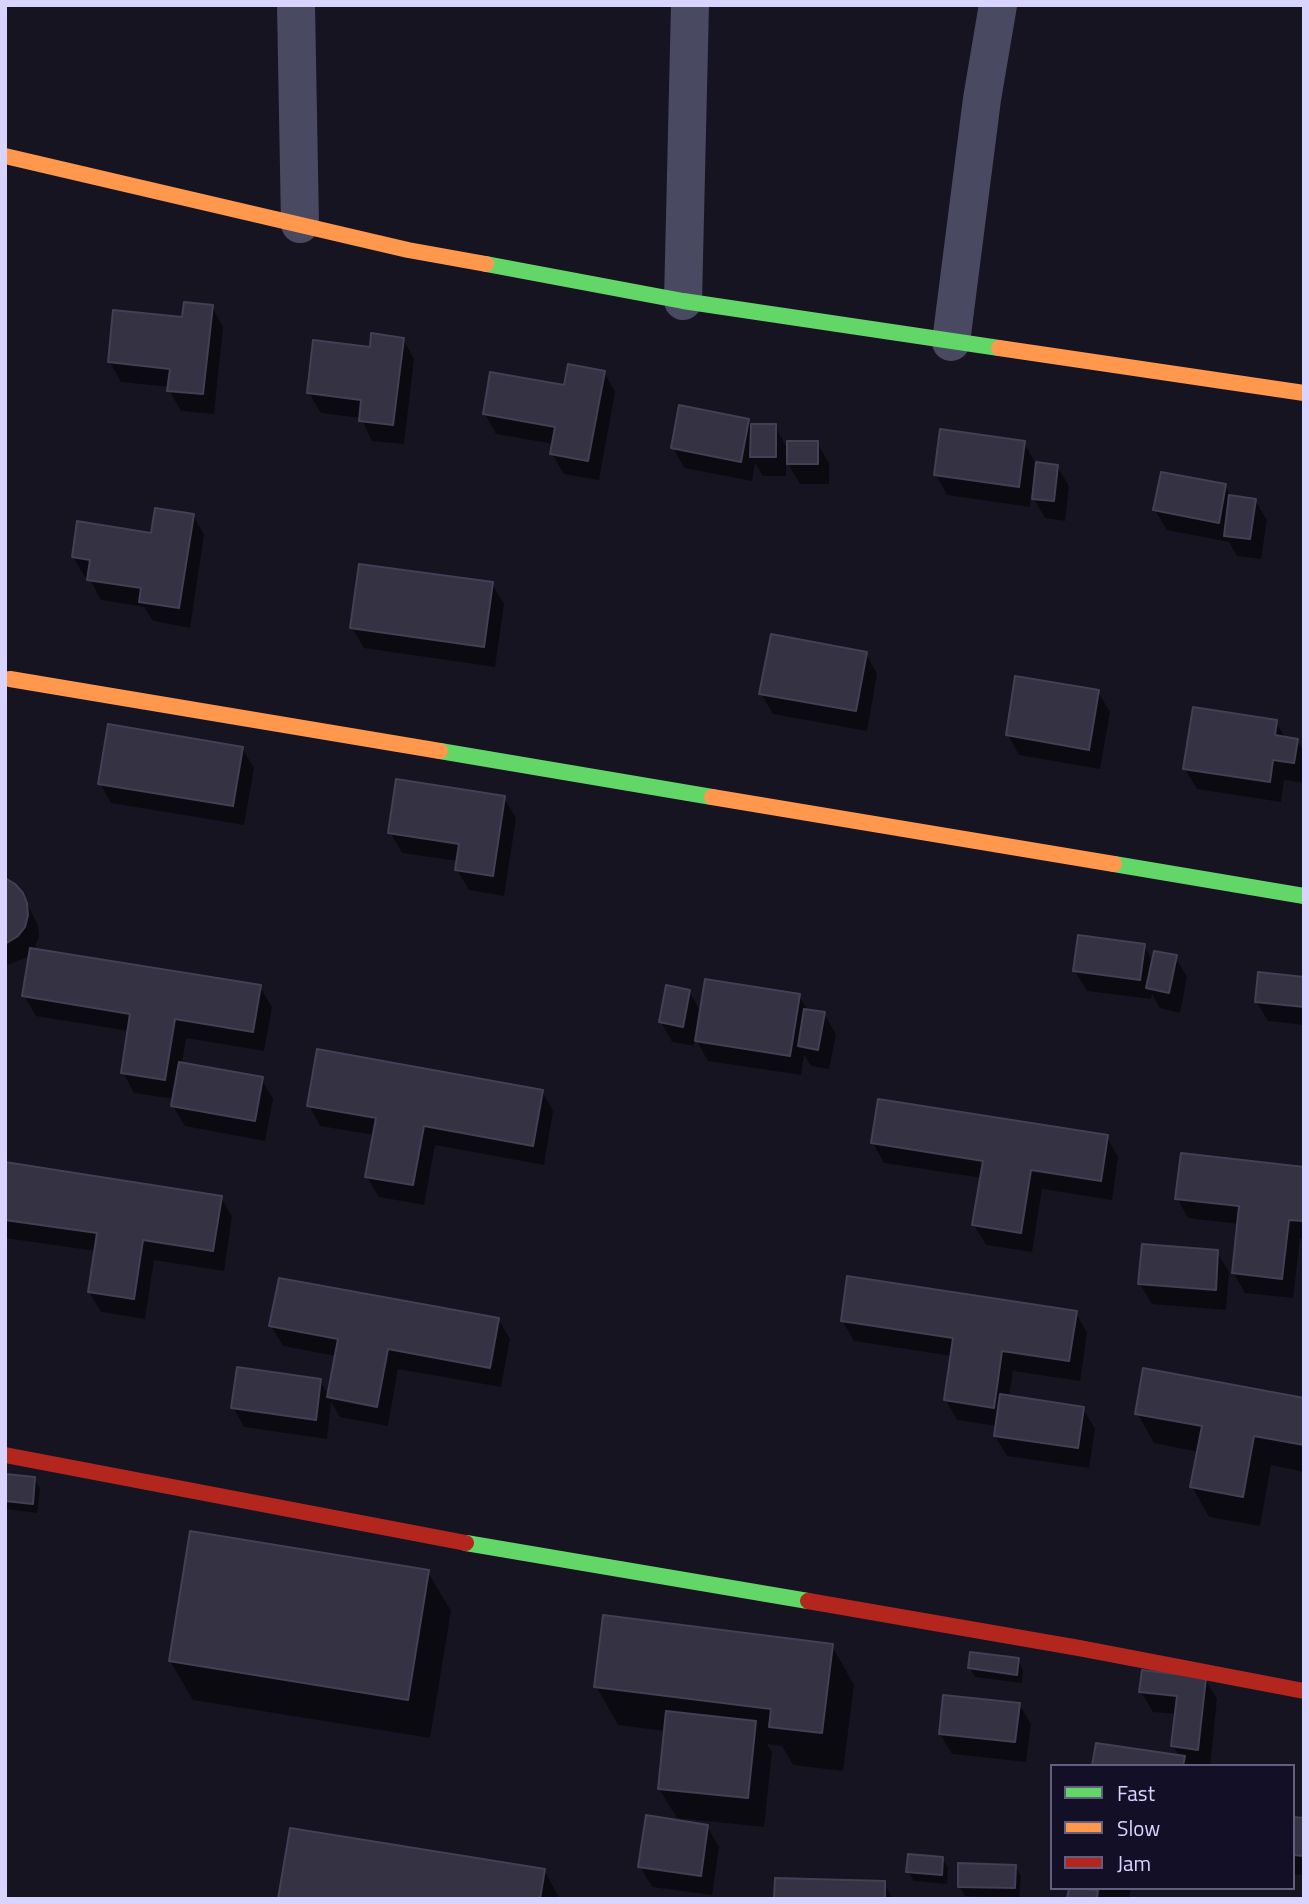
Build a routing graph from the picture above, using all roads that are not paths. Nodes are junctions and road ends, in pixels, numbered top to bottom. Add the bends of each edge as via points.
1 (296, 5) edge
2 (690, 5) edge
3 (998, 5) edge
4 (5, 156) edge
5 (300, 224) junction
6 (683, 301) junction
7 (951, 342) junction
8 (1304, 393) edge
9 (10, 679) dead end
10 (1304, 896) edge
11 (5, 1455) edge
12 (1304, 1691) edge

1 - 5 street
2 - 6 street
3 - 7 street
4 - 5 street
5 - 6 street via 408,250
6 - 7 street
7 - 8 street
9 - 10 street
11 - 12 street via 427,1536

